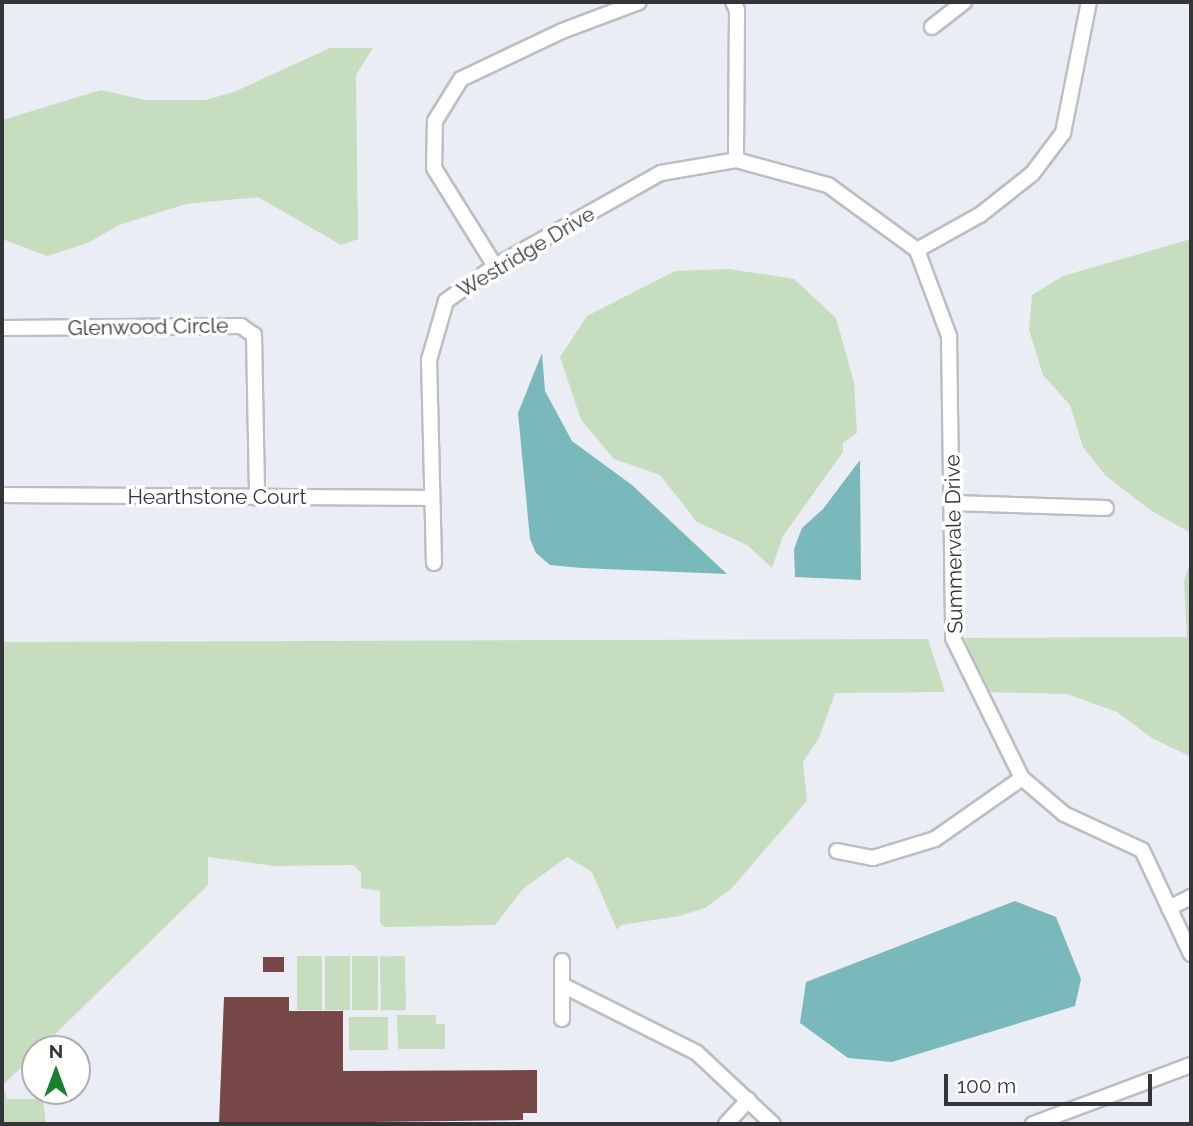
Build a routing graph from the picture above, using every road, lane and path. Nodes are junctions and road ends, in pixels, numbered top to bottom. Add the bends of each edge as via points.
1 (639, 2) edge
2 (733, 2) edge
3 (964, 2) edge
4 (1088, 2) edge
5 (932, 27) dead end
6 (736, 160) junction
7 (917, 250) junction
8 (495, 266) junction
9 (2, 328) edge
10 (2, 495) edge
11 (257, 498) junction
12 (432, 498) junction
13 (953, 503) junction
14 (1106, 508) dead end
15 (434, 563) dead end
16 (1022, 778) junction
17 (836, 851) dead end
18 (1191, 897) edge
19 (1170, 908) junction
20 (1191, 954) edge
21 (562, 961) dead end
22 (562, 985) junction
23 (562, 1019) dead end
24 (1191, 1065) edge
25 (748, 1100) junction
26 (726, 1124) edge
27 (773, 1124) edge
28 (1033, 1124) edge

1 - 8 street via 562,31 461,79 435,121 434,168
2 - 6 street via 737,10
3 - 5 street
4 - 7 street via 1063,133 1032,174 980,215
6 - 7 street via 828,185
6 - 8 street, Westridge Drive via 662,173
7 - 13 street, Summervale Drive via 949,336
8 - 12 street, Westridge Drive via 446,301 429,360
9 - 11 street, Glenwood Circle via 241,326 254,335
10 - 11 street, Hearthstone Court
11 - 12 street, Hearthstone Court
12 - 15 street, Westridge Drive
13 - 14 street
13 - 16 street, Summervale Drive via 953,638
16 - 17 street via 935,839 873,858
16 - 19 street, Summervale Drive via 1064,814 1142,850
18 - 19 street
19 - 20 street, Summervale Drive
21 - 22 street
22 - 23 street
22 - 25 street via 697,1053
24 - 28 street
25 - 26 street
25 - 27 street

